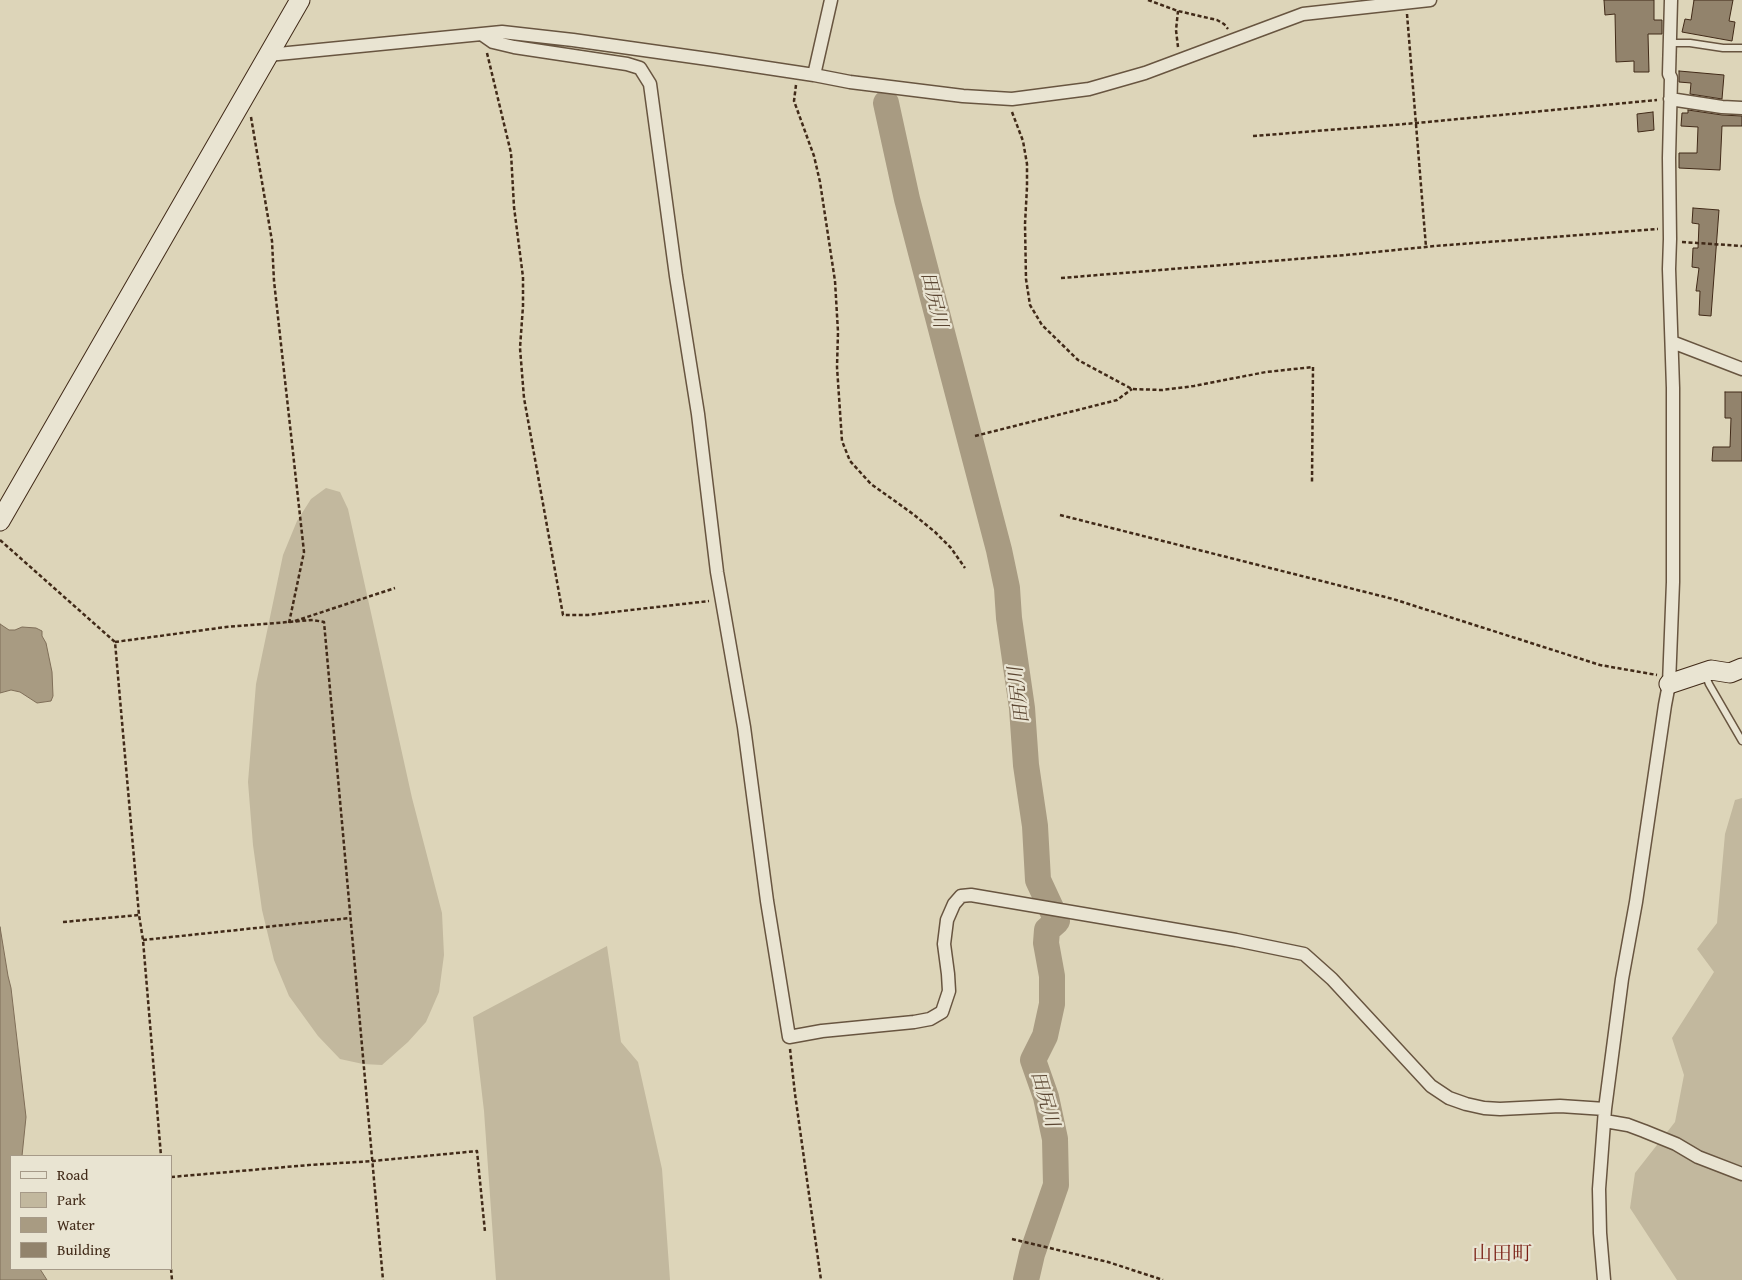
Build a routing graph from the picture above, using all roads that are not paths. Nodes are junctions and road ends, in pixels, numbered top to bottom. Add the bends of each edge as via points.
1 (300, 0) edge
2 (831, 0) edge
3 (1430, 0) edge
4 (1671, 0) edge
5 (483, 35) junction
6 (1670, 43) junction
7 (1742, 48) edge
8 (268, 55) junction
9 (814, 75) junction
10 (1670, 98) junction
11 (1742, 108) edge
12 (1672, 342) junction
13 (1742, 369) edge
14 (0, 521) edge
15 (1742, 668) edge
16 (1704, 672) junction
17 (1669, 681) junction
18 (1742, 741) edge
19 (1605, 1115) junction
20 (1742, 1174) edge
21 (1604, 1280) edge

1 - 8 street
2 - 9 street
3 - 9 street via 1302,14 1145,73 1089,89 1008,98 935,93
4 - 6 street
5 - 8 street
5 - 9 street via 502,32 573,40
5 - 19 street via 493,42 514,47 640,68 650,84 674,267 698,414 717,572 744,727 789,1038 822,1031 914,1022 930,1019 942,1012 948,991 944,944 947,920 961,896 971,895 1304,954 1332,979 1432,1086 1449,1098 1484,1108 1560,1106
6 - 7 lane
6 - 10 street
8 - 14 street
10 - 11 street
10 - 12 street
12 - 13 street
12 - 17 street via 1673,582
15 - 16 street via 1730,673
16 - 17 street
16 - 18 lane
17 - 19 street via 1622,979
19 - 20 street via 1676,1144 1698,1158
19 - 21 street via 1599,1189

